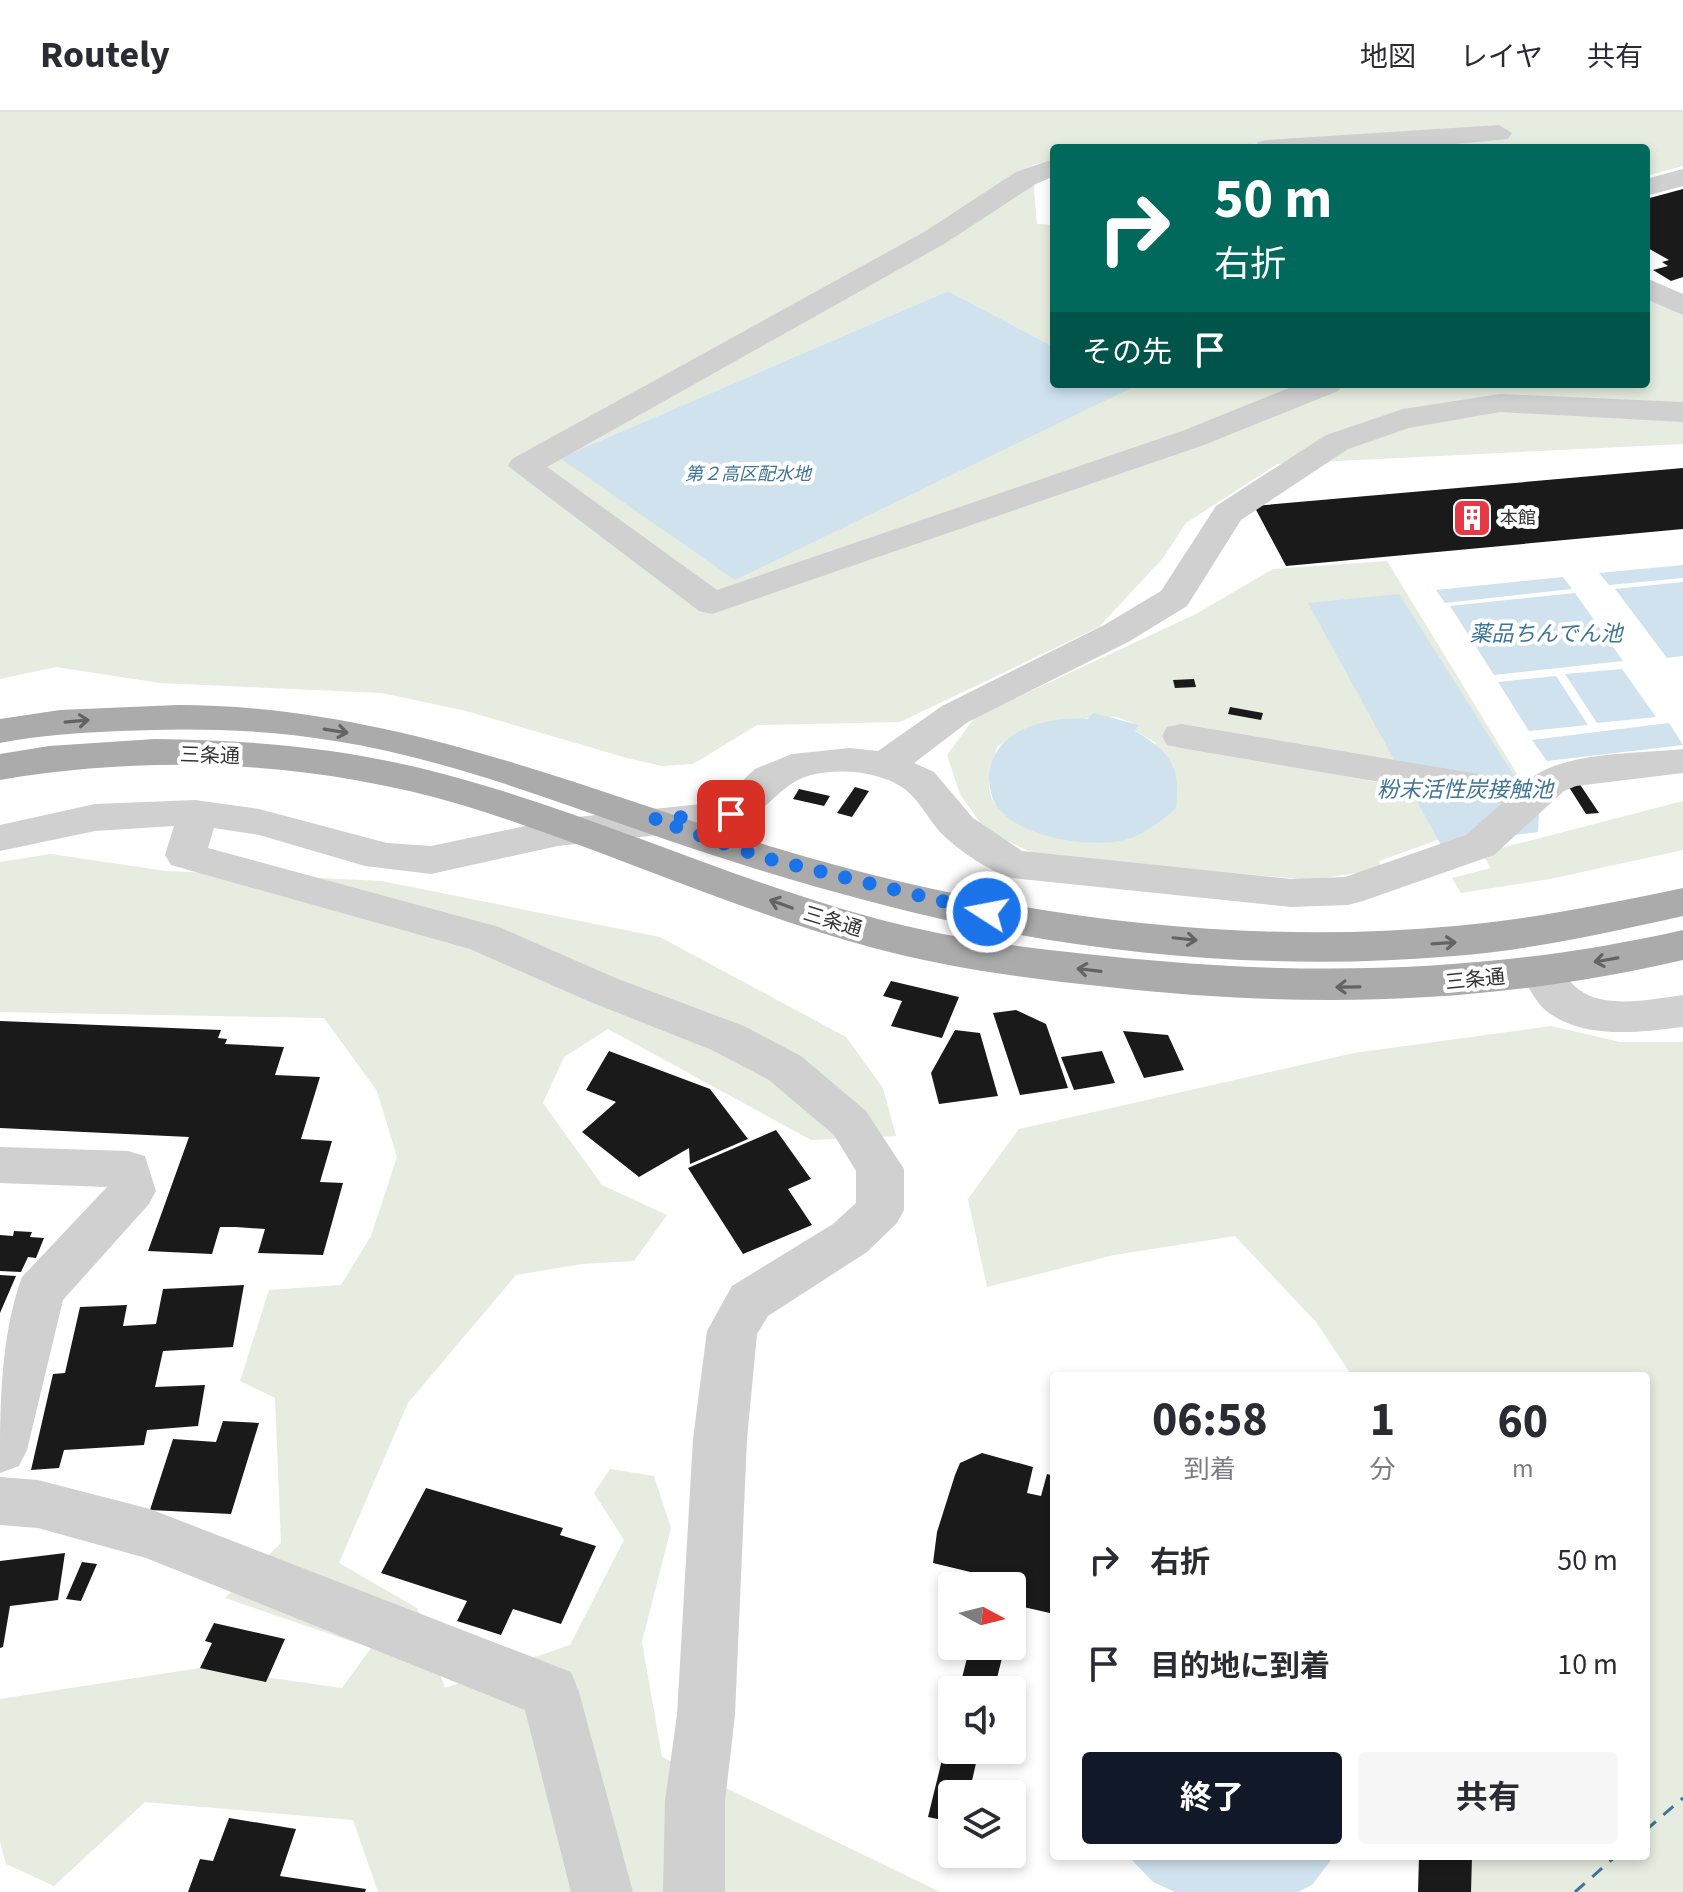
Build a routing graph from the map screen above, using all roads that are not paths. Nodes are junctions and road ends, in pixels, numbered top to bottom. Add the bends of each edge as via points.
1 (1499, 133) dead end
2 (1394, 144) edge
3 (1050, 169) edge
4 (1683, 177) edge
5 (1650, 187) edge
6 (1650, 289) edge
7 (1683, 306) edge
8 (1317, 388) edge
9 (1515, 388) edge
10 (1614, 408) junction
11 (1683, 412) edge
12 (0, 731) edge
13 (1181, 736) dead end
14 (1683, 761) edge
15 (884, 764) junction
16 (0, 767) edge
17 (1533, 796) junction
18 (198, 815) junction
19 (654, 819) junction
20 (574, 831) junction
21 (0, 838) edge
22 (1683, 902) edge
23 (1683, 945) edge
24 (1542, 972) junction
25 (1683, 1011) edge
26 (0, 1165) edge
27 (0, 1450) edge
28 (0, 1501) edge
29 (602, 1892) edge
30 (694, 1892) edge

1 - 2 street
3 - 8 street via 524,466 712,603 1193,438
4 - 5 street
6 - 7 street
9 - 10 street
10 - 11 street
10 - 15 street via 1500,403 1403,419 1337,442 1228,513 1174,598 1117,633 955,714
12 -> 19 main road, 三条通 via 79,720 172,716 278,721 469,762
13 - 17 street
14 - 17 street via 1568,774
15 - 17 street via 920,781 959,827 1012,864 1291,893 1348,891 1480,845
15 - 19 street via 806,763 769,778 731,814
16 - 20 main road, 三条通 via 83,756 196,752 315,762 419,780
18 - 20 street via 255,821 387,858 433,860 498,842
18 - 21 street via 120,815
18 - 30 street via 185,855 484,938 728,1038 785,1068 850,1123 880,1169 880,1210 850,1238 750,1301 732,1331 720,1439 706,1715 695,1801
19 - 20 street
19 -> 22 main road, 三条通 via 765,858 960,908 1211,941 1325,949 1449,944 1636,915
24 -> 20 main road, 三条通 via 1430,984 1259,987 1022,962 842,923
23 -> 24 main road, 三条通
24 - 25 street via 1565,1002 1588,1012 1627,1016
26 - 27 street via 128,1169 132,1191 40,1291
28 - 29 street via 38,1504 150,1534 550,1692

